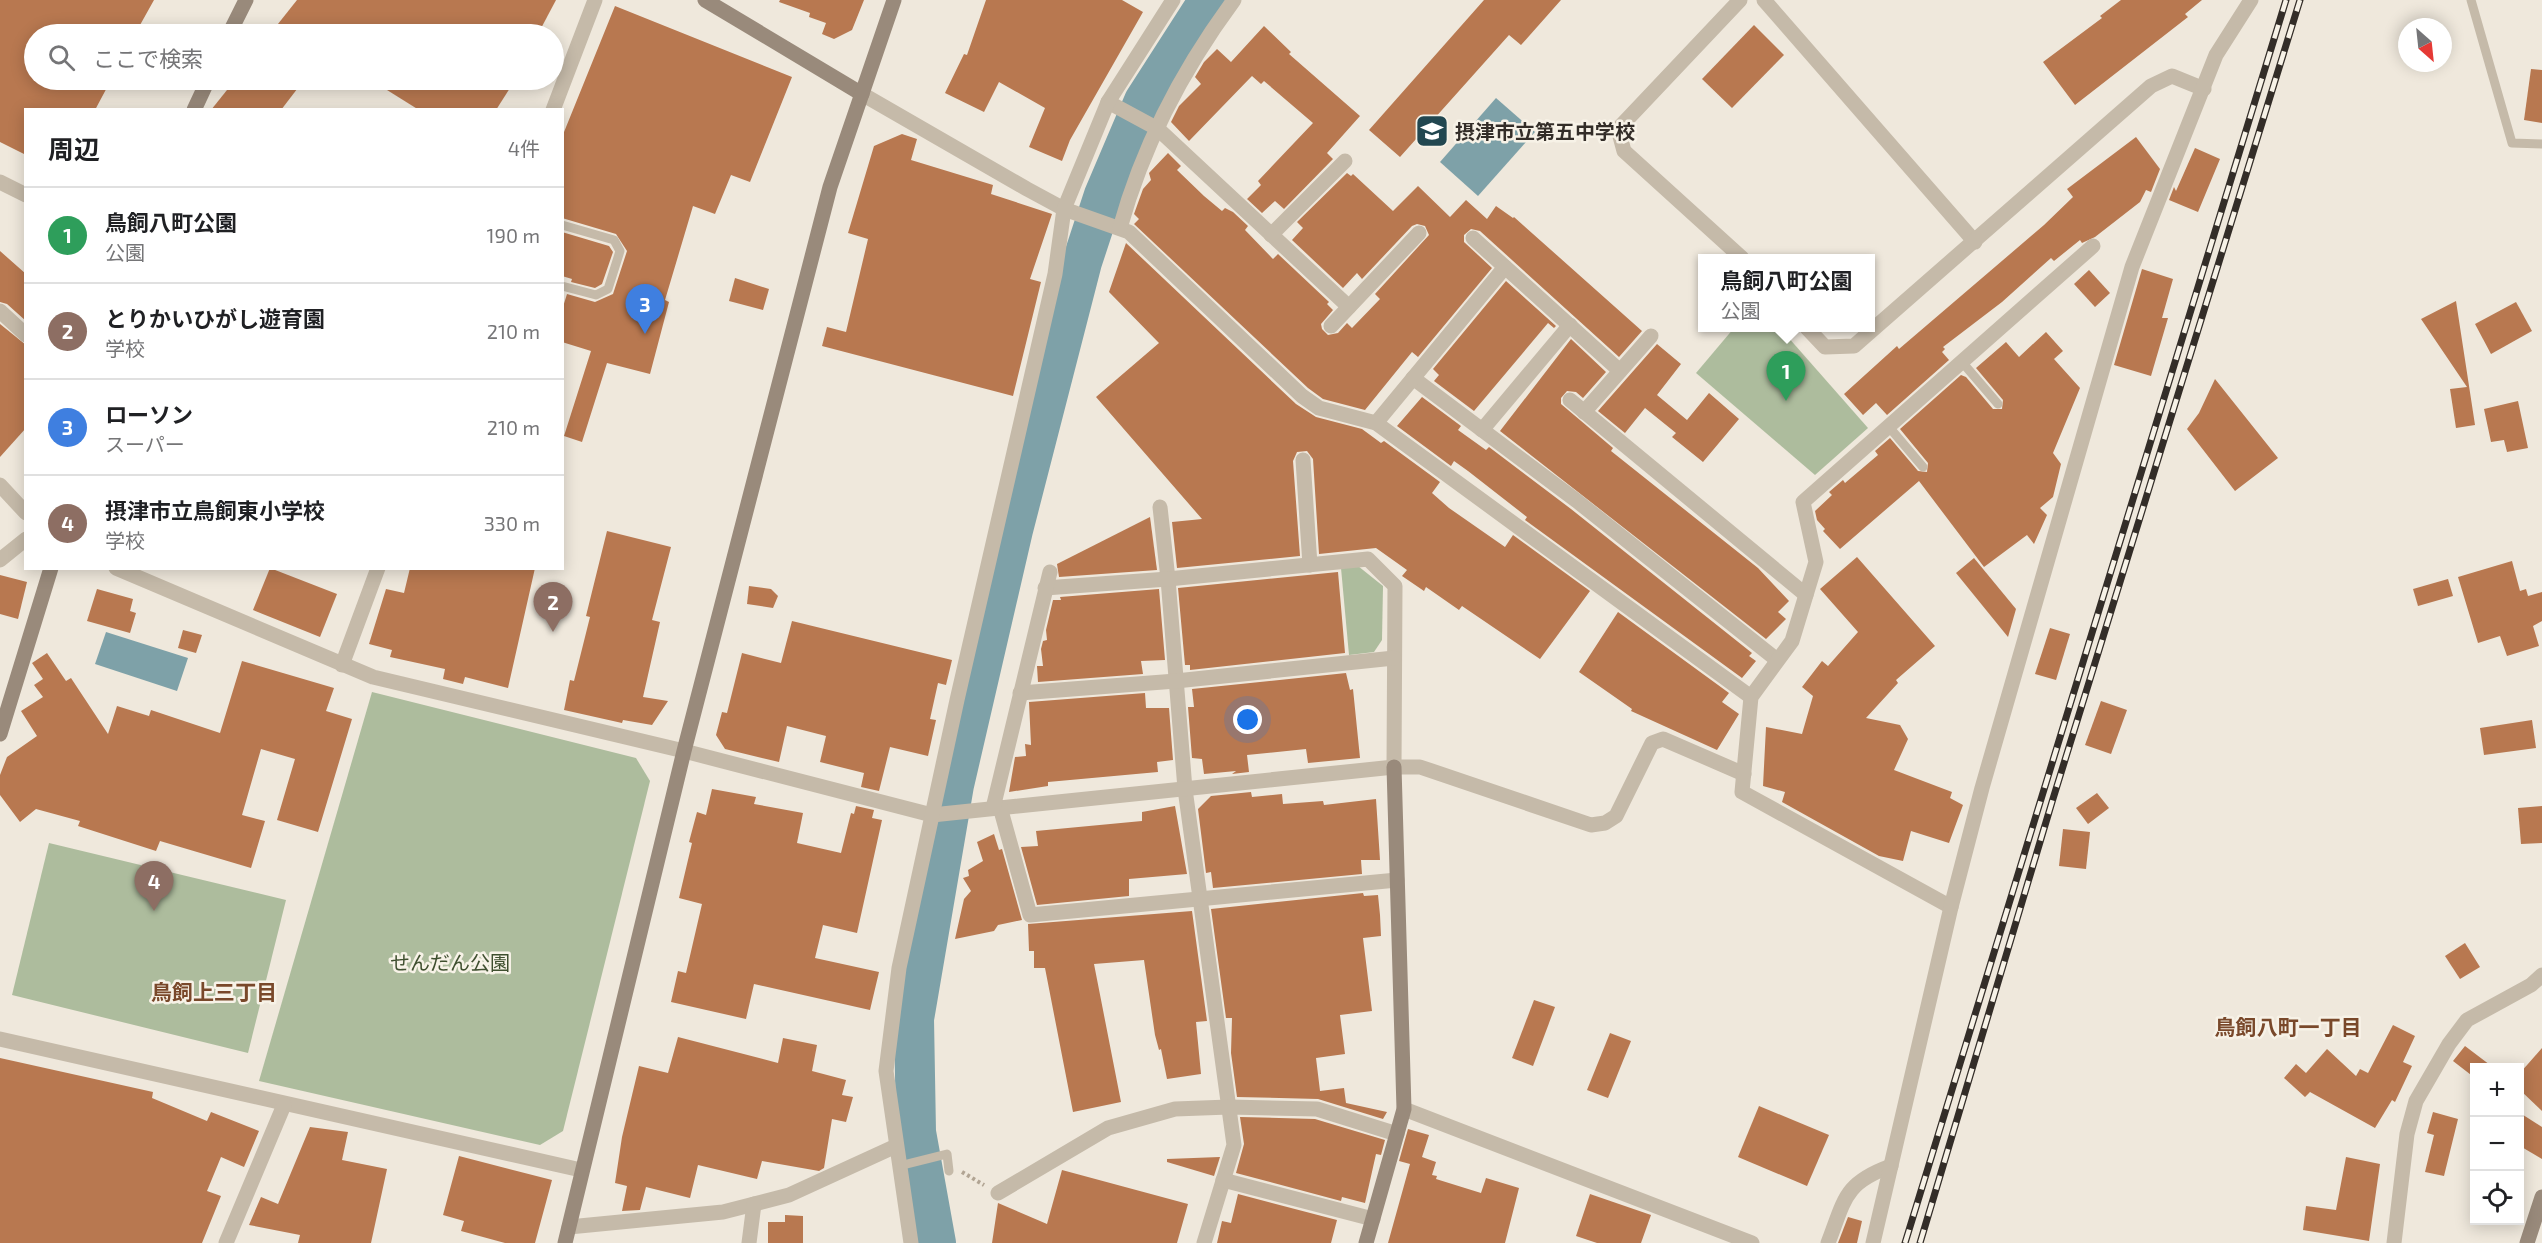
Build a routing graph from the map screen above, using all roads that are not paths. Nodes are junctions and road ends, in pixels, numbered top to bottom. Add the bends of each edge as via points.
1 (246, 0) edge
2 (595, 0) edge
3 (705, 0) edge
4 (894, 0) edge
5 (1173, 0) edge
6 (1234, 0) edge
7 (1740, 0) edge
8 (1764, 0) edge
9 (2251, 0) edge
10 (2471, 0) edge
11 (234, 24) edge
12 (564, 81) edge
13 (2204, 89) junction
14 (203, 90) edge
15 (561, 90) edge
16 (862, 94) junction
17 (1108, 102) junction
18 (195, 108) edge
19 (554, 108) edge
20 (1158, 129) junction
21 (2542, 144) edge
22 (1345, 161) dead end
23 (0, 182) edge
24 (24, 194) edge
25 (1064, 209) junction
26 (564, 226) edge
27 (1116, 227) junction
28 (1419, 233) dead end
29 (1271, 235) junction
30 (1473, 238) dead end
31 (1975, 242) junction
32 (2093, 246) dead end
33 (1738, 254) edge
34 (1505, 267) junction
35 (564, 287) edge
36 (1349, 307) junction
37 (0, 311) edge
38 (1570, 325) junction
39 (1331, 326) dead end
40 (1875, 328) edge
41 (1812, 332) edge
42 (1870, 332) edge
43 (24, 333) edge
44 (1651, 336) dead end
45 (1962, 362) junction
46 (1620, 371) junction
47 (1413, 378) junction
48 (1570, 400) dead end
49 (1998, 404) dead end
50 (1584, 412) junction
51 (1376, 423) junction
52 (1889, 427) junction
53 (1482, 430) junction
54 (1303, 460) dead end
55 (1923, 467) dead end
56 (0, 485) edge
57 (1160, 507) dead end
58 (24, 511) edge
59 (24, 541) edge
60 (0, 560) edge
61 (1310, 565) junction
62 (50, 570) edge
63 (122, 570) edge
64 (377, 570) edge
65 (1050, 572) dead end
66 (1168, 579) junction
67 (1045, 588) junction
68 (1806, 595) junction
69 (1394, 658) junction
70 (1777, 660) junction
71 (342, 665) junction
72 (1176, 681) junction
73 (1020, 693) junction
74 (1751, 697) junction
75 (0, 734) edge
76 (684, 751) junction
77 (1394, 767) junction
78 (1744, 774) junction
79 (1185, 789) junction
80 (996, 807) junction
81 (932, 815) junction
82 (1397, 880) junction
83 (1200, 900) junction
84 (1951, 907) junction
85 (2542, 975) edge
86 (0, 1039) edge
87 (284, 1105) junction
88 (1229, 1107) junction
89 (1404, 1109) junction
90 (1397, 1134) junction
91 (896, 1146) junction
92 (904, 1164) junction
93 (1891, 1166) junction
94 (581, 1170) junction
95 (949, 1172) road end
96 (1223, 1180) junction
97 (998, 1193) road end
98 (2542, 1197) edge
99 (754, 1204) junction
100 (1373, 1220) junction
101 (569, 1227) junction
102 (226, 1243) edge
103 (565, 1243) edge
104 (749, 1243) edge
105 (911, 1243) edge
106 (1204, 1243) edge
107 (1366, 1243) edge
108 (1752, 1243) edge
109 (1828, 1243) edge
110 (1873, 1243) edge
111 (2394, 1243) edge
112 (2527, 1243) edge

1 - 11 street
2 - 12 street
3 - 16 street
4 - 16 street
5 - 17 street
6 - 20 street via 1172,94
7 - 33 street via 1618,129 1624,151
8 - 31 street
9 - 13 street via 2216,55
10 - 21 lane via 2512,143
13 - 31 street via 2172,76 2151,86
13 - 84 street via 2132,267
14 - 18 street
15 - 19 street
16 - 25 street
16 - 76 street via 830,187
17 - 20 street
17 - 25 street
20 - 27 street
20 - 29 street
22 - 29 street
23 - 24 street
25 - 27 street
25 - 81 street via 1054,274
26 - 35 lane via 614,240 620,251 608,289 596,295
27 - 51 street via 1129,232 1302,396 1319,408
28 - 36 street
29 - 36 street
30 - 34 street
31 - 40 street
32 - 45 street
34 - 38 street
34 - 47 street
36 - 39 street
37 - 43 street
38 - 46 street
38 - 53 street
41 - 42 street via 1825,347 1854,346
44 - 46 street
45 - 49 lane
45 - 52 street
46 - 50 street
47 - 51 street
47 - 53 street
48 - 50 street
50 - 68 street
51 - 74 street
52 - 55 lane
52 - 68 street via 1803,502 1816,562
53 - 70 street
54 - 61 street
56 - 58 street
57 - 66 street
59 - 60 street
61 - 66 street
61 - 69 street via 1368,559 1395,586
62 - 75 street
63 - 71 street
64 - 71 street
65 - 67 street
66 - 67 street
66 - 72 street
67 - 73 street
68 - 70 street via 1792,641
69 - 72 street
69 - 77 street
70 - 74 street
71 - 76 street via 373,676
72 - 73 street
72 - 79 street
73 - 80 street
74 - 78 street
76 - 81 street
76 - 94 street
77 - 78 street via 1420,768 1591,825 1616,816 1652,743 1663,740
77 - 79 street
77 - 82 street
78 - 84 street via 1742,792
79 - 80 street
79 - 83 street
80 - 81 street
80 - 83 street via 1030,915
81 - 91 street via 899,968 886,1071
82 - 83 street
82 - 89 street
83 - 88 street
84 - 93 street
85 - 111 street via 2467,1020 2416,1101 2407,1134
86 - 87 street
87 - 94 street
87 - 102 street
88 - 90 street via 1317,1109
88 - 96 street via 1234,1145
88 - 97 street via 1175,1109 1108,1128
89 - 90 street
89 - 108 street
90 - 100 street
91 - 92 street
91 - 99 street via 789,1195
92 - 95 lane via 947,1154
92 - 105 street
93 - 109 street via 1866,1175 1847,1192
93 - 110 street
94 - 101 street
96 - 100 street
96 - 106 street
98 - 112 street
99 - 101 street via 723,1212
99 - 104 street
100 - 107 street
101 - 103 street

